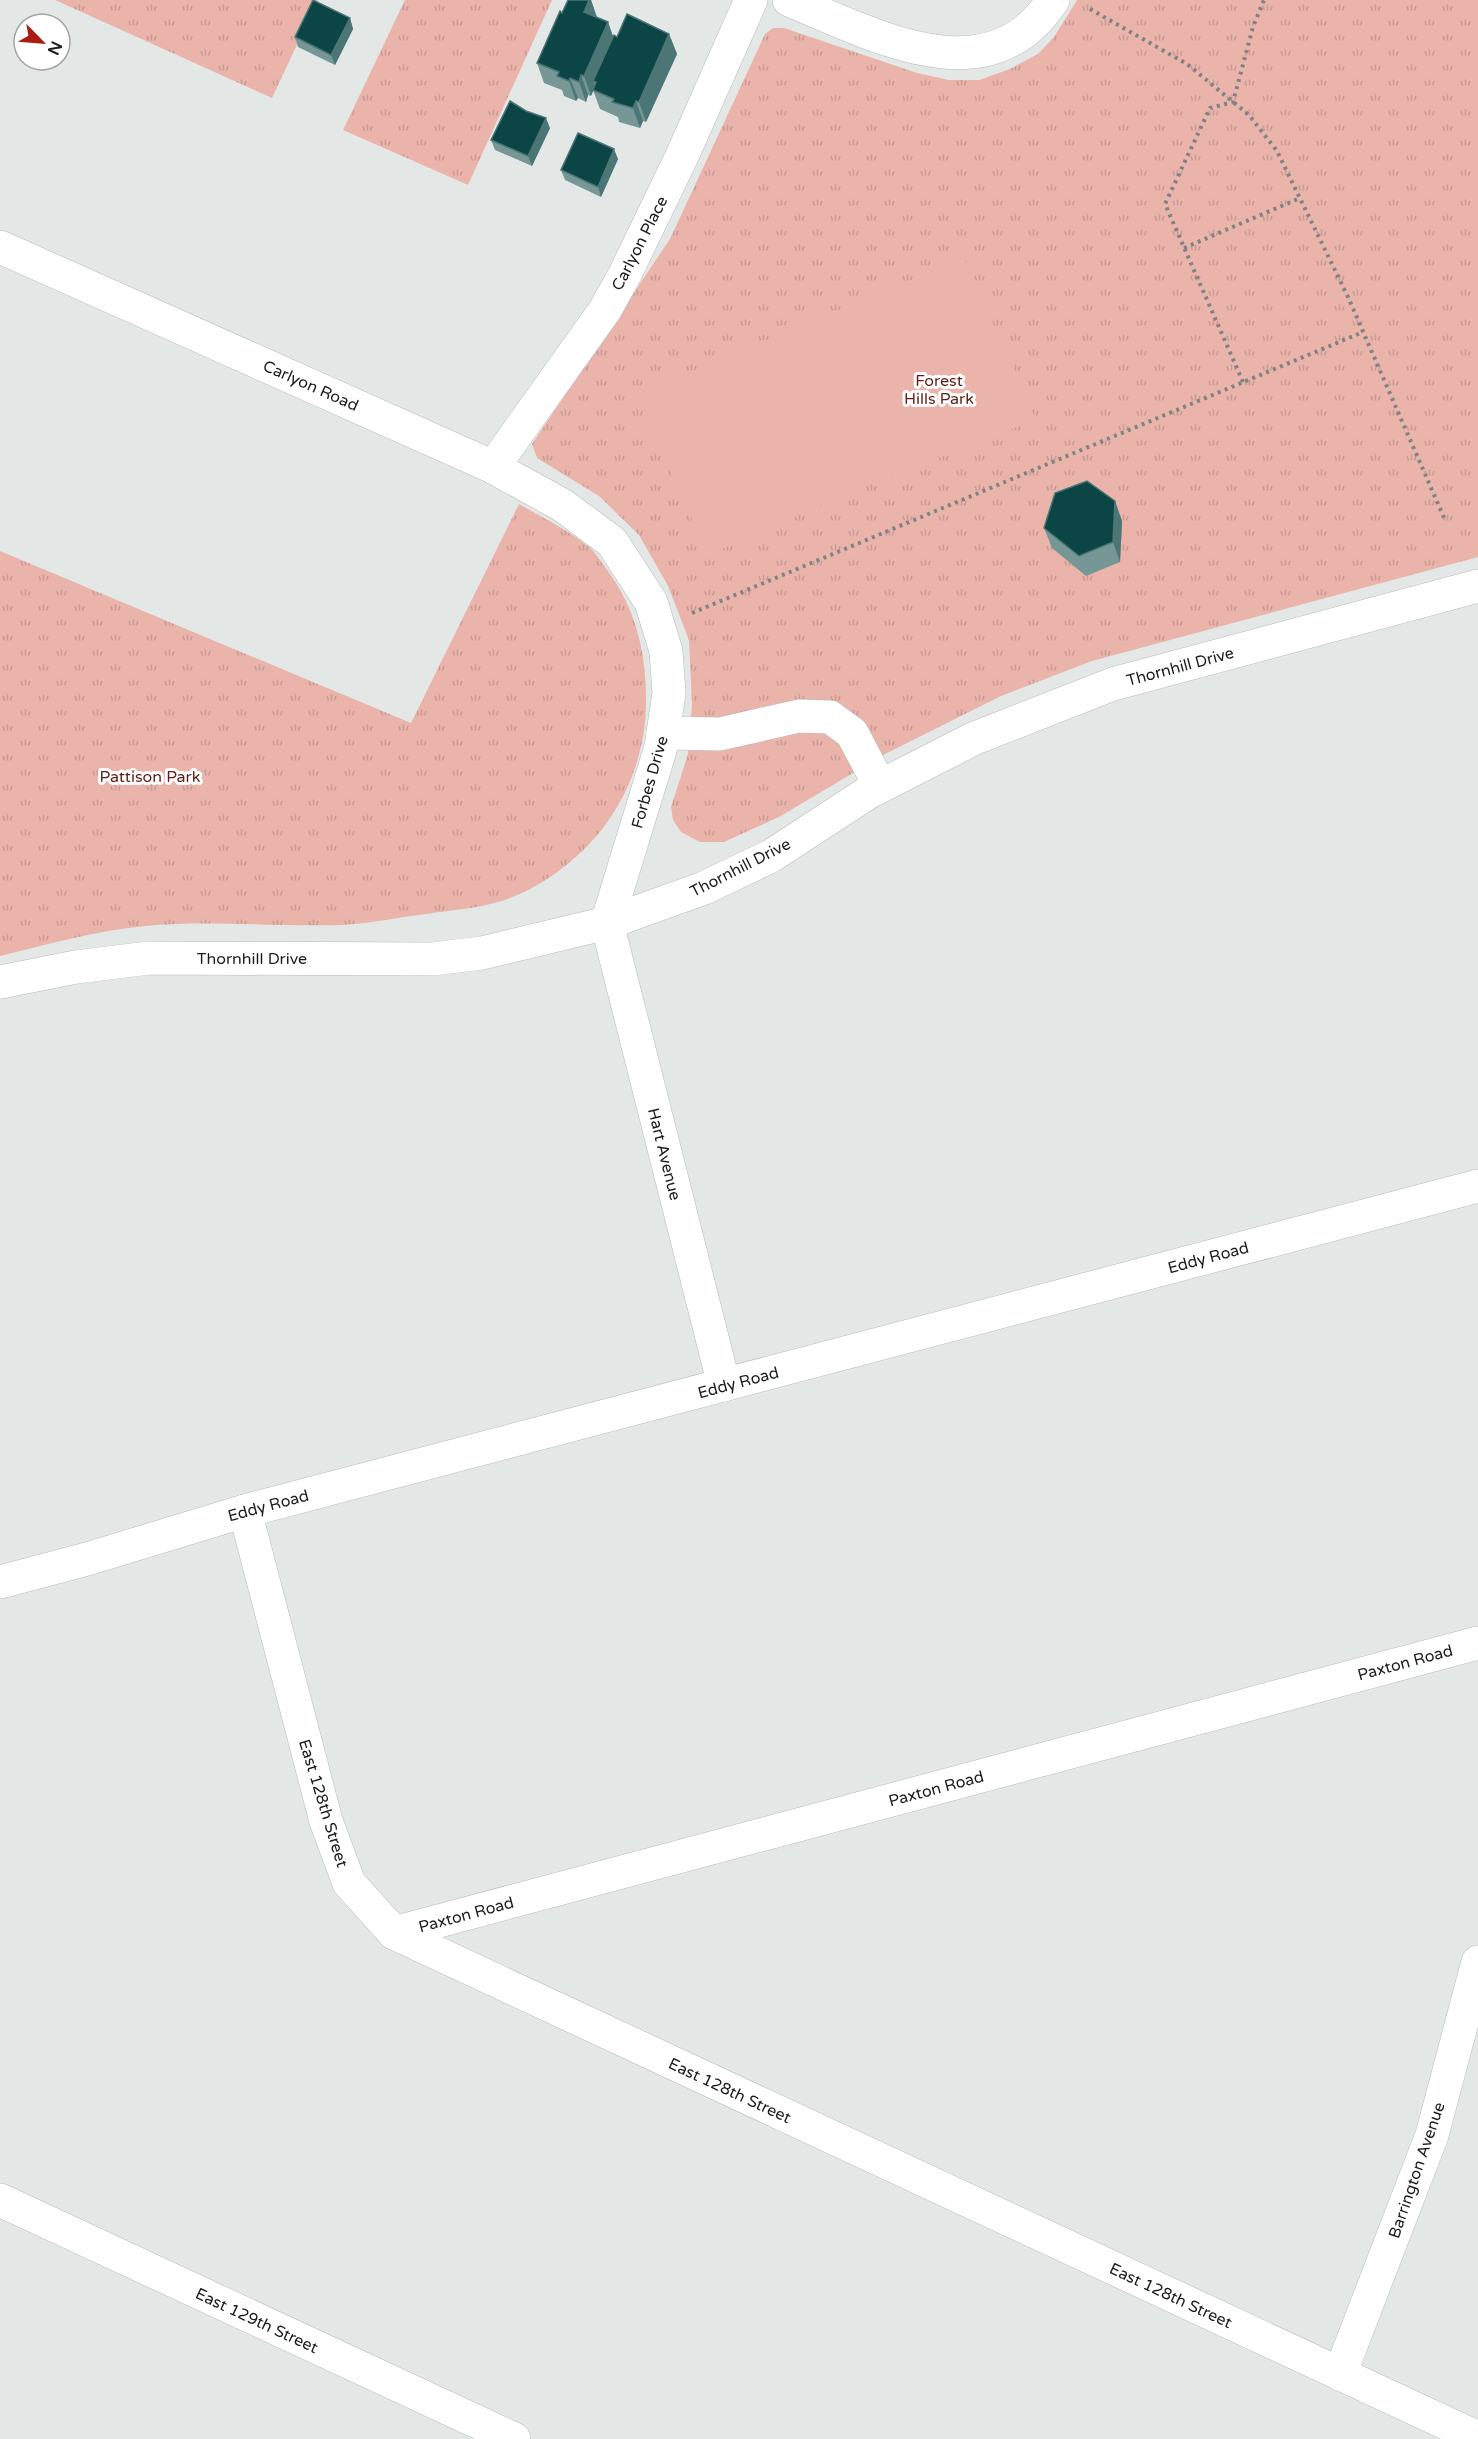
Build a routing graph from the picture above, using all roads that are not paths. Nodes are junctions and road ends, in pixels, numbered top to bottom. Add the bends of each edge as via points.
1 (751, 0) edge
2 (789, 0) edge
3 (1053, 0) edge
4 (0, 247) edge
5 (493, 467) junction
6 (612, 542) joint
7 (1478, 586) edge
8 (663, 733) junction
9 (880, 786) junction
10 (607, 923) junction
11 (0, 982) edge
12 (1478, 1186) edge
13 (724, 1385) junction
14 (245, 1511) junction
15 (0, 1582) edge
16 (1478, 1643) edge
17 (394, 1933) junction
18 (1478, 1962) edge
19 (0, 2200) edge
20 (1340, 2374) junction
21 (1478, 2438) edge
22 (514, 2439) edge

1 - 5 street, Carlyon Place via 625,274
2 - 3 street via 909,47 956,54 985,51 1006,43 1028,27
4 - 5 street, Carlyon Road
5 - 6 street, Carlyon Road via 562,505
6 - 8 street, Forbes Drive via 651,602 666,651 669,693
7 - 9 street, Thornhill Drive via 1113,684 975,738
8 - 9 street via 720,734 799,716 831,717 852,733
8 - 10 street, Forbes Drive
9 - 10 street, Thornhill Drive via 771,856 704,888
10 - 11 street, Thornhill Drive via 482,953 433,959 149,958
10 - 13 street, Hart Avenue
12 - 13 street, Eddy Road
13 - 14 street, Eddy Road
14 - 15 street, Eddy Road
14 - 17 street, East 128th Street via 326,1821 349,1883
16 - 17 street, Paxton Road
17 - 20 street, East 128th Street
18 - 20 street, Barrington Avenue via 1432,2135
19 - 22 street, East 129th Street
20 - 21 street, East 128th Street

